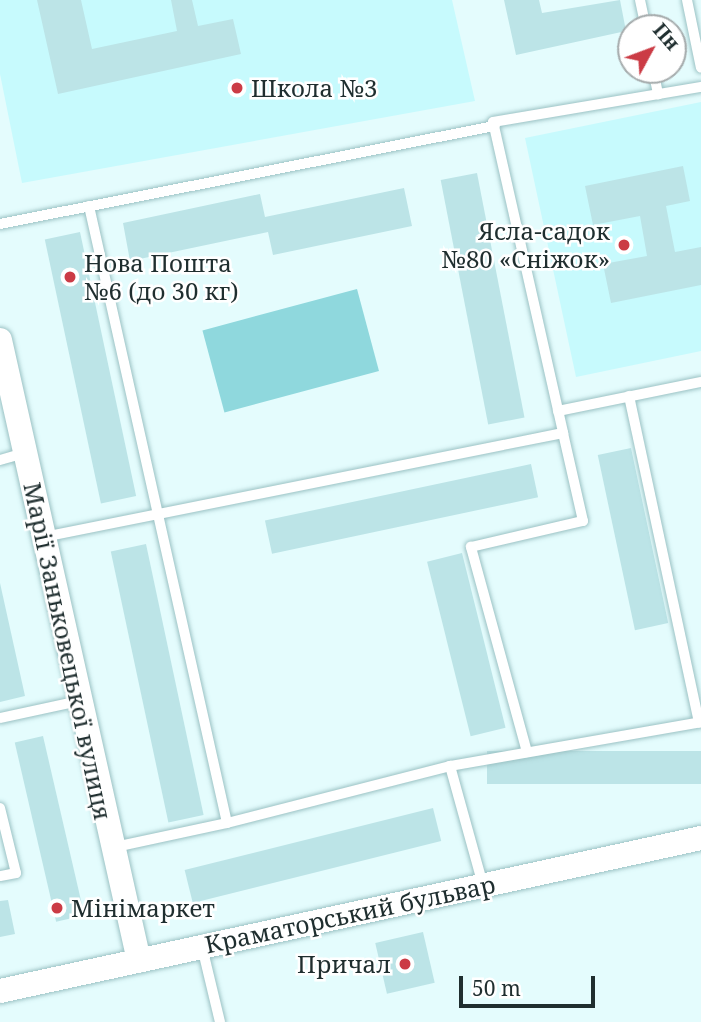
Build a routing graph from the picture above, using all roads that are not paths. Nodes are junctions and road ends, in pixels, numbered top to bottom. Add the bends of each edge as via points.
1 (687, 0) edge
2 (696, 16) edge
3 (701, 68) edge
4 (656, 84) edge
5 (701, 87) edge
6 (658, 94) junction
7 (494, 126) junction
8 (89, 206) junction
9 (0, 224) edge
10 (0, 340) edge
11 (701, 382) edge
12 (629, 396) junction
13 (558, 411) junction
14 (563, 433) junction
15 (25, 453) junction
16 (0, 460) edge
17 (156, 515) junction
18 (43, 537) junction
19 (79, 701) junction
20 (0, 718) edge
21 (700, 723) edge
22 (527, 752) junction
23 (450, 765) junction
24 (0, 808) edge
25 (227, 824) junction
26 (701, 838) edge
27 (111, 848) junction
28 (0, 876) edge
29 (483, 885) junction
30 (202, 946) junction
31 (139, 961) junction
32 (0, 991) edge
33 (220, 1022) edge

1 - 2 lane
2 - 3 lane
4 - 6 lane
5 - 6 lane
6 - 7 lane via 493,122
7 - 8 lane
7 - 13 lane
8 - 9 lane
8 - 17 lane
10 - 15 street, Марії Заньковецької вулиця
11 - 12 lane
12 - 13 lane
12 - 21 lane
13 - 14 lane
14 - 17 lane
14 - 22 lane via 583,521 471,547
15 - 16 lane
15 - 18 street, Марії Заньковецької вулиця
17 - 18 lane
17 - 25 lane
18 - 19 street, Марії Заньковецької вулиця
19 - 20 lane
19 - 27 street, Марії Заньковецької вулиця
21 - 22 lane
22 - 23 lane
23 - 25 lane
23 - 29 lane
24 - 28 lane via 16,873
25 - 27 lane
26 - 29 street, Краматорський бульвар
27 - 31 street, Марії Заньковецької вулиця
29 - 30 street, Краматорський бульвар
30 - 31 street, Краматорський бульвар
30 - 33 lane
31 - 32 street, Краматорський бульвар

